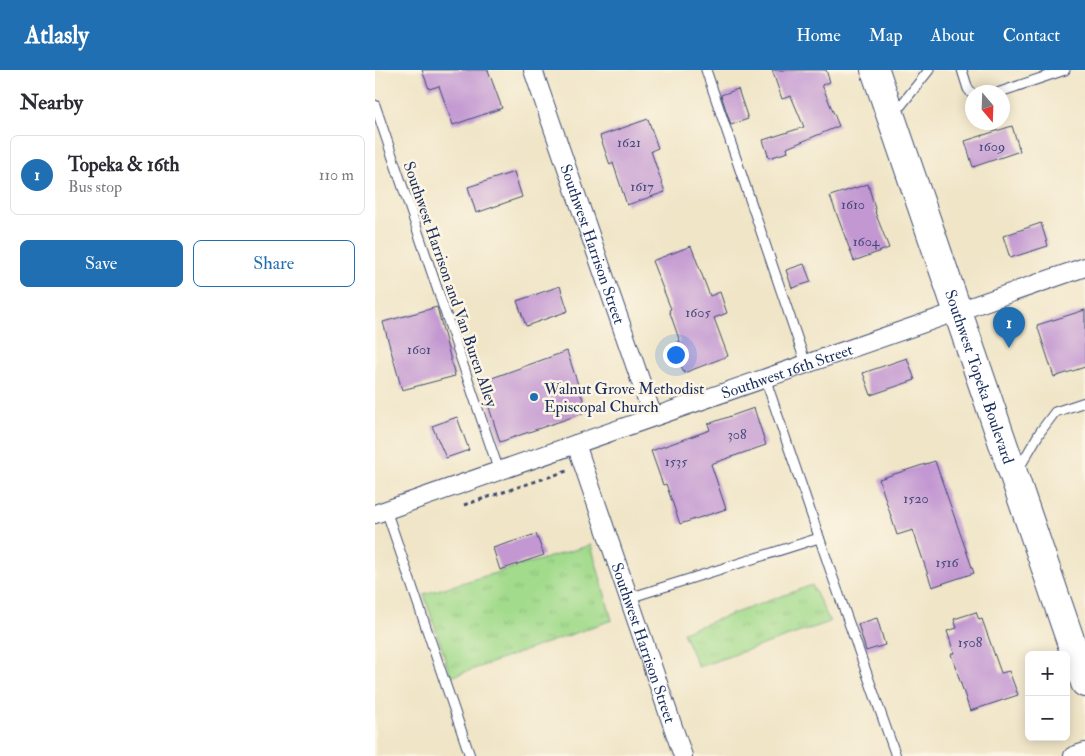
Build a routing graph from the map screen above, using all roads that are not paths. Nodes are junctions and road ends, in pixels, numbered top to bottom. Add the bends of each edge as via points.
1 (533, 70) edge
2 (705, 70) edge
3 (875, 70) edge
4 (929, 70) edge
5 (962, 70) edge
6 (1065, 70) edge
7 (967, 85) edge
8 (1010, 89) edge
9 (375, 106) edge
10 (891, 118) junction
11 (1085, 267) edge
12 (958, 311) junction
13 (806, 364) junction
14 (765, 378) junction
15 (1085, 402) edge
16 (653, 417) junction
17 (576, 444) junction
18 (499, 471) junction
19 (1014, 476) junction
20 (381, 512) edge
21 (819, 538) junction
22 (629, 598) junction
23 (1085, 682) edge
24 (1085, 752) edge
25 (470, 756) edge
26 (683, 756) edge
27 (896, 756) edge
28 (1073, 756) edge

1 - 16 street, Southwest Harrison Street
2 - 13 lane
3 - 10 main road, Southwest Topeka Boulevard
4 - 10 lane
5 - 7 lane
6 - 8 lane
9 - 18 lane, Southwest Harrison and Van Buren Alley
10 - 12 main road, Southwest Topeka Boulevard
11 - 12 street, Southwest 16th Street
12 - 13 street, Southwest 16th Street
12 - 19 main road, Southwest Topeka Boulevard
13 - 14 street, Southwest 16th Street
14 - 16 street, Southwest 16th Street
14 - 21 lane
15 - 19 lane via 1055,412
16 - 17 street, Southwest 16th Street
17 - 18 street, Southwest 16th Street
17 - 22 street, Southwest Harrison Street
18 - 20 street, Southwest 16th Street
19 - 23 main road, Southwest Topeka Boulevard
20 - 25 lane
21 - 22 lane
21 - 27 lane
22 - 26 street, Southwest Harrison Street
24 - 28 street

